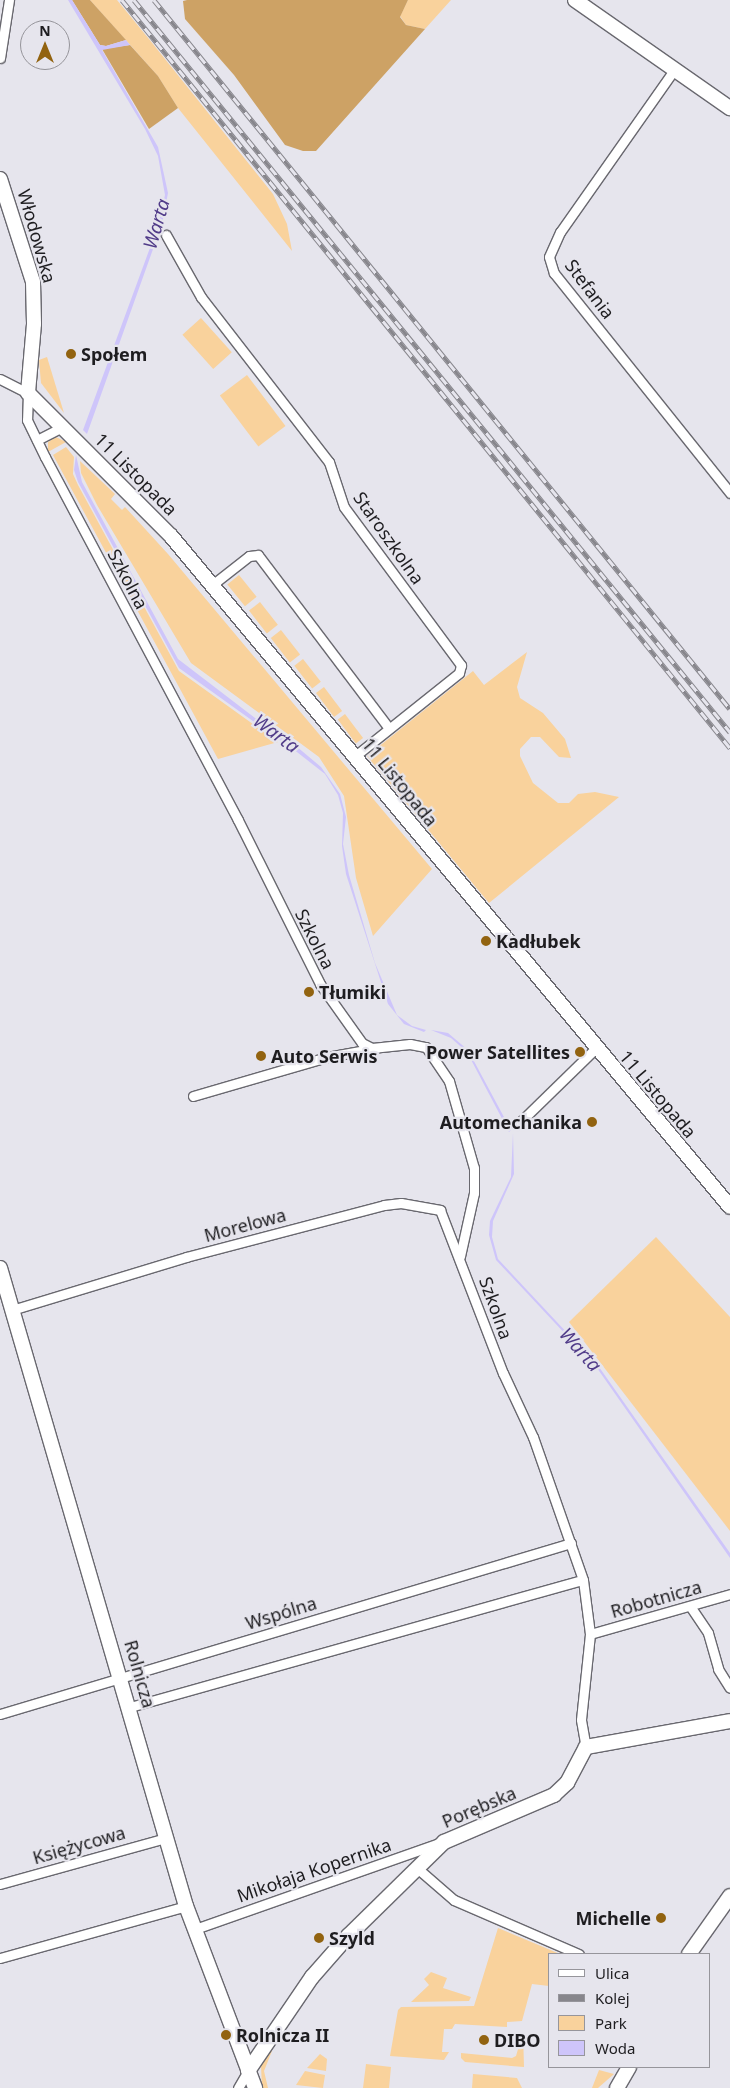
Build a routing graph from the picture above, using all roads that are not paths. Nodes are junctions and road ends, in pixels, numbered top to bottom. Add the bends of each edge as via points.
1 (9, 0) edge
2 (574, 0) edge
3 (0, 58) edge
4 (674, 70) junction
5 (730, 108) edge
6 (0, 179) edge
7 (166, 235) dead end
8 (0, 379) edge
9 (28, 393) junction
10 (67, 432) junction
11 (37, 440) junction
12 (730, 493) edge
13 (212, 585) junction
14 (389, 728) junction
15 (355, 756) junction
16 (372, 1048) junction
17 (596, 1048) junction
18 (193, 1096) dead end
19 (518, 1124) dead end
20 (730, 1207) edge
21 (460, 1256) junction
22 (0, 1268) edge
23 (12, 1310) junction
24 (571, 1544) junction
25 (583, 1580) junction
26 (730, 1594) edge
27 (690, 1606) junction
28 (590, 1634) junction
29 (121, 1677) junction
30 (730, 1688) edge
31 (130, 1707) junction
32 (0, 1714) edge
33 (730, 1722) edge
34 (586, 1747) junction
35 (166, 1838) junction
36 (444, 1842) junction
37 (417, 1868) junction
38 (0, 1884) edge
39 (730, 1896) edge
40 (186, 1906) junction
41 (195, 1929) junction
42 (577, 1953) edge
43 (690, 1953) edge
44 (0, 1958) edge
45 (628, 2068) edge
46 (248, 2071) junction
47 (238, 2088) edge
48 (255, 2088) edge
49 (618, 2088) edge

1 - 3 street
2 - 4 street
4 - 5 street
4 - 12 street, Stefania via 560,232 549,257 554,273
6 - 9 street, Włodowska via 33,282 34,324
7 - 14 street, Staroszkolna via 201,297 329,462 344,507 461,665 459,674
8 - 9 street
9 - 10 street, 11 Listopada
9 - 11 street, Szkolna via 26,417
10 - 11 street
10 - 13 street, 11 Listopada via 165,530
11 - 16 street, Szkolna via 238,820 320,984 362,1044
13 - 14 street via 249,556 258,555
13 - 15 street, 11 Listopada
14 - 15 street, Staroszkolna
15 - 17 street, 11 Listopada
16 - 18 street via 327,1057
16 - 21 street via 410,1044 426,1047 449,1081 474,1168 474,1193
17 - 19 street
17 - 20 street, 11 Listopada
21 - 23 street, Morelowa via 440,1210 401,1203 384,1205 186,1257
21 - 24 street, Szkolna via 503,1372 533,1437
22 - 23 street, Rolnicza
23 - 29 street, Rolnicza
24 - 25 street, Szkolna
24 - 29 street, Wspólna
25 - 28 street, Szkolna
25 - 31 street
26 - 27 street, Robotnicza
27 - 28 street, Robotnicza
27 - 30 street via 708,1633 718,1669
28 - 34 street, Szkolna via 581,1720
29 - 31 street, Rolnicza
29 - 32 street, Wspólna
31 - 35 street, Rolnicza
33 - 34 street
34 - 36 street, Porębska via 567,1783 554,1795
35 - 38 street, Księżycowa
35 - 40 street, Rolnicza
36 - 37 street, Porębska
36 - 41 street, Mikołaja Kopernika
37 - 42 street via 454,1900
37 - 46 street, Porębska via 312,1977
39 - 43 street
40 - 41 street, Rolnicza
40 - 44 street
41 - 46 street, Rolnicza
45 - 49 street
46 - 47 street, Porębska
46 - 48 street, Rolnicza

